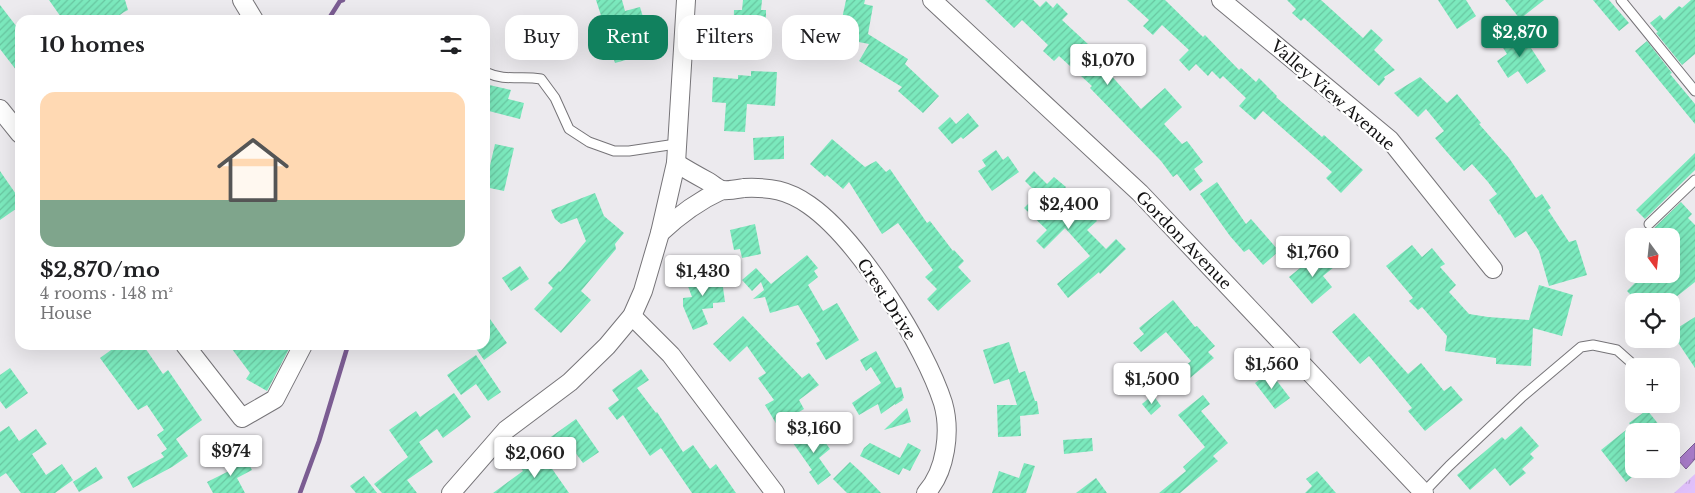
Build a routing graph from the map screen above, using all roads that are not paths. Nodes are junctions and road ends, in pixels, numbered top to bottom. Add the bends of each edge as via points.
1 (242, 0) edge
2 (257, 0) edge
3 (686, 0) edge
4 (932, 0) edge
5 (1221, 0) edge
6 (1621, 0) edge
7 (250, 15) edge
8 (255, 15) edge
9 (490, 74) edge
10 (1695, 91) edge
11 (0, 109) edge
12 (15, 128) edge
13 (676, 144) junction
14 (676, 163) junction
15 (1695, 180) edge
16 (722, 190) junction
17 (1649, 224) dead end
18 (660, 233) junction
19 (1493, 269) dead end
20 (632, 316) junction
21 (189, 350) edge
22 (300, 350) edge
23 (1626, 358) edge
24 (1420, 492) edge
25 (450, 493) edge
26 (775, 493) edge
27 (926, 493) edge

1 - 7 street
2 - 8 street
3 - 13 street
4 - 24 street, Gordon Avenue via 1140,193
5 - 19 street, Valley View Avenue via 1390,140
6 - 10 lane
9 - 13 lane via 512,79 540,79 555,98 568,129 589,142 614,151
11 - 12 street
13 - 14 street
14 - 16 street
14 - 18 street
15 - 17 lane
16 - 18 street, Crest Drive via 699,201
16 - 27 street, Crest Drive via 766,187 788,193 809,205 836,229 871,272 928,366 943,405 947,430 945,451
18 - 20 street
20 - 25 street via 570,382 506,430
20 - 26 street via 671,354
21 - 22 street via 242,418 274,399
23 - 24 lane via 1617,350 1593,345 1582,347 1523,396

